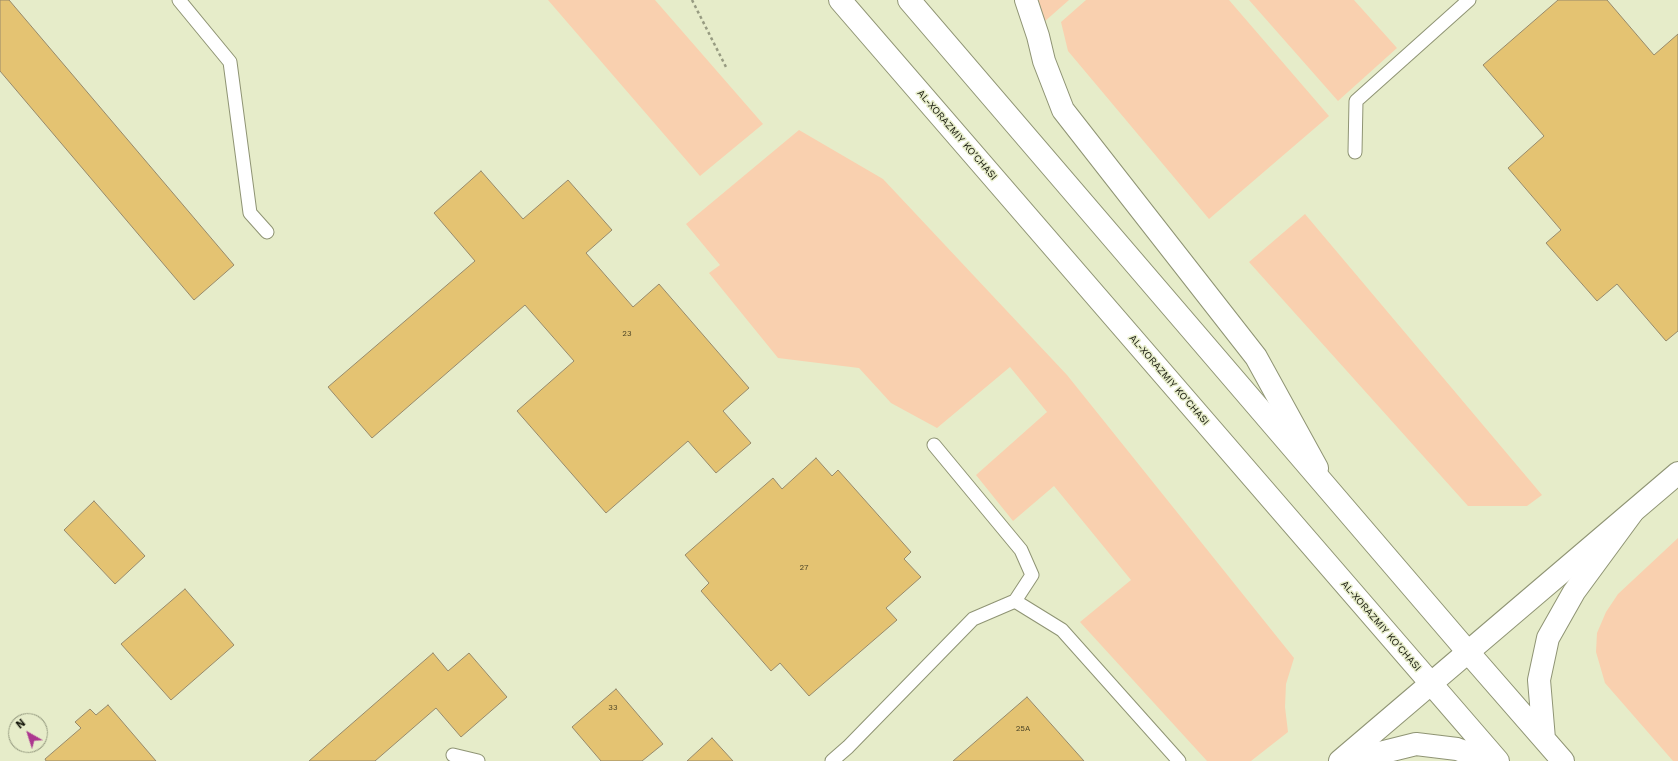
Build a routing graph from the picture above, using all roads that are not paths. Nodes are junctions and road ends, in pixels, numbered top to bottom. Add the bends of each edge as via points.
1 (179, 0) edge
2 (840, 0) edge
3 (909, 0) edge
4 (1026, 0) edge
5 (1469, 0) edge
6 (1355, 152) dead end
7 (267, 232) dead end
8 (934, 445) dead end
9 (1678, 473) edge
10 (1328, 489) junction
11 (1632, 513) junction
12 (1015, 601) junction
13 (1468, 652) junction
14 (1430, 684) junction
15 (1544, 739) junction
16 (453, 755) dead end
17 (478, 761) edge
18 (832, 761) edge
19 (1179, 761) edge
20 (1340, 761) edge
21 (1358, 761) edge
22 (1490, 761) edge
23 (1498, 761) edge
24 (1563, 761) edge

1 - 7 lane via 230,62 250,213
2 - 14 main road, AL-XORAZMIY KO’CHASI
3 - 10 main road
4 - 10 main road via 1044,61 1063,110 1256,358
5 - 6 lane via 1356,101
8 - 12 lane via 1021,550 1032,575
9 - 11 main road
10 - 13 main road
11 - 13 main road
11 - 15 main road via 1574,592 1548,638 1540,680
12 - 18 lane via 973,619 848,748
12 - 19 lane via 1062,630
13 - 14 main road
13 - 15 main road
14 - 20 main road
14 - 23 main road, AL-XORAZMIY KO’CHASI
15 - 24 main road
16 - 17 lane
21 - 22 main road via 1416,744 1457,749

